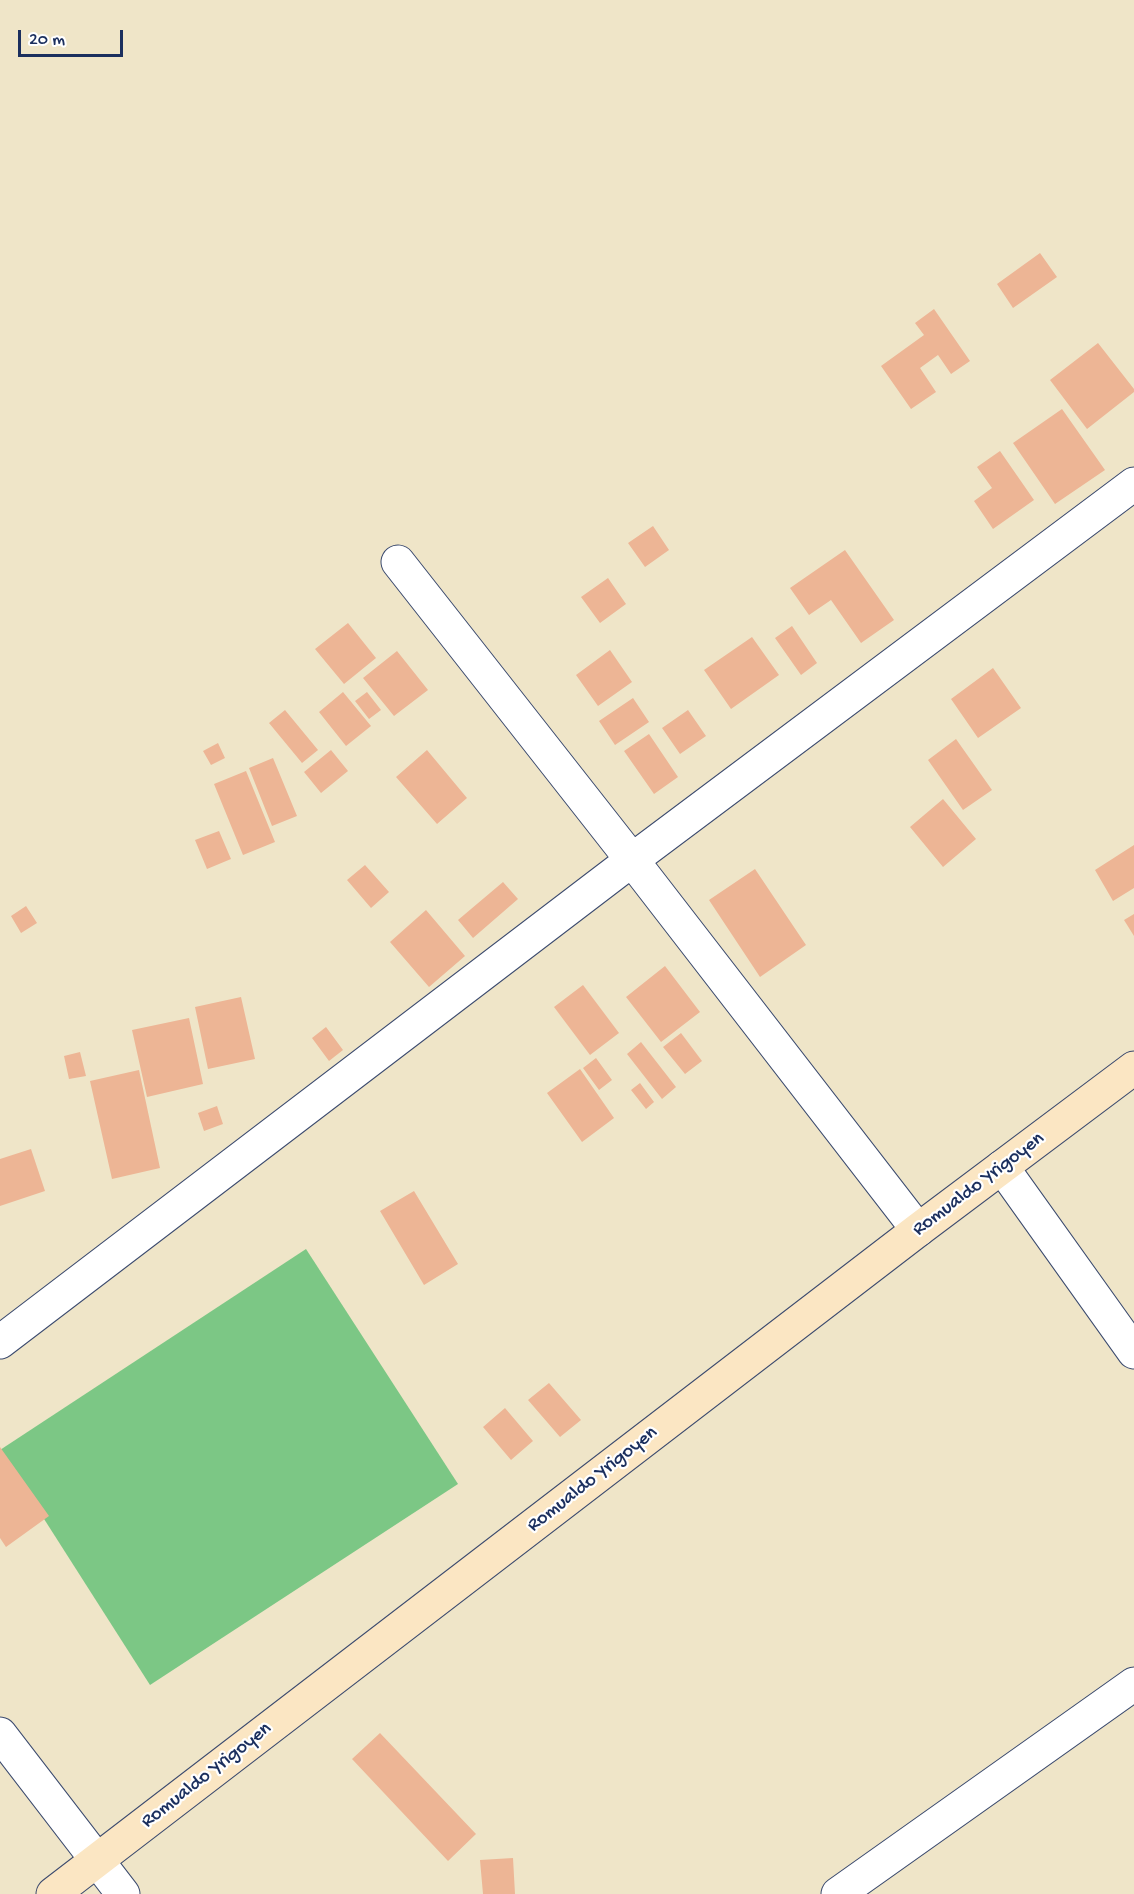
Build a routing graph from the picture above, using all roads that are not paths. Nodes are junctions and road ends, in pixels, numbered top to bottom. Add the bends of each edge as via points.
1 (1134, 484) edge
2 (398, 562) dead end
3 (632, 860) junction
4 (1134, 1068) edge
5 (1002, 1167) junction
6 (918, 1230) junction
7 (0, 1342) edge
8 (1134, 1352) edge
9 (1134, 1684) edge
10 (0, 1734) edge
11 (98, 1860) junction
12 (52, 1894) edge
13 (123, 1894) edge
14 (838, 1894) edge

1 - 3 street
2 - 3 street
3 - 6 street
3 - 7 street
4 - 5 street, Romualdo Yrigoyen
5 - 6 street, Romualdo Yrigoyen
5 - 8 street
6 - 11 street, Romualdo Yrigoyen
9 - 14 street
10 - 11 street
11 - 12 street, Romualdo Yrigoyen
11 - 13 street

